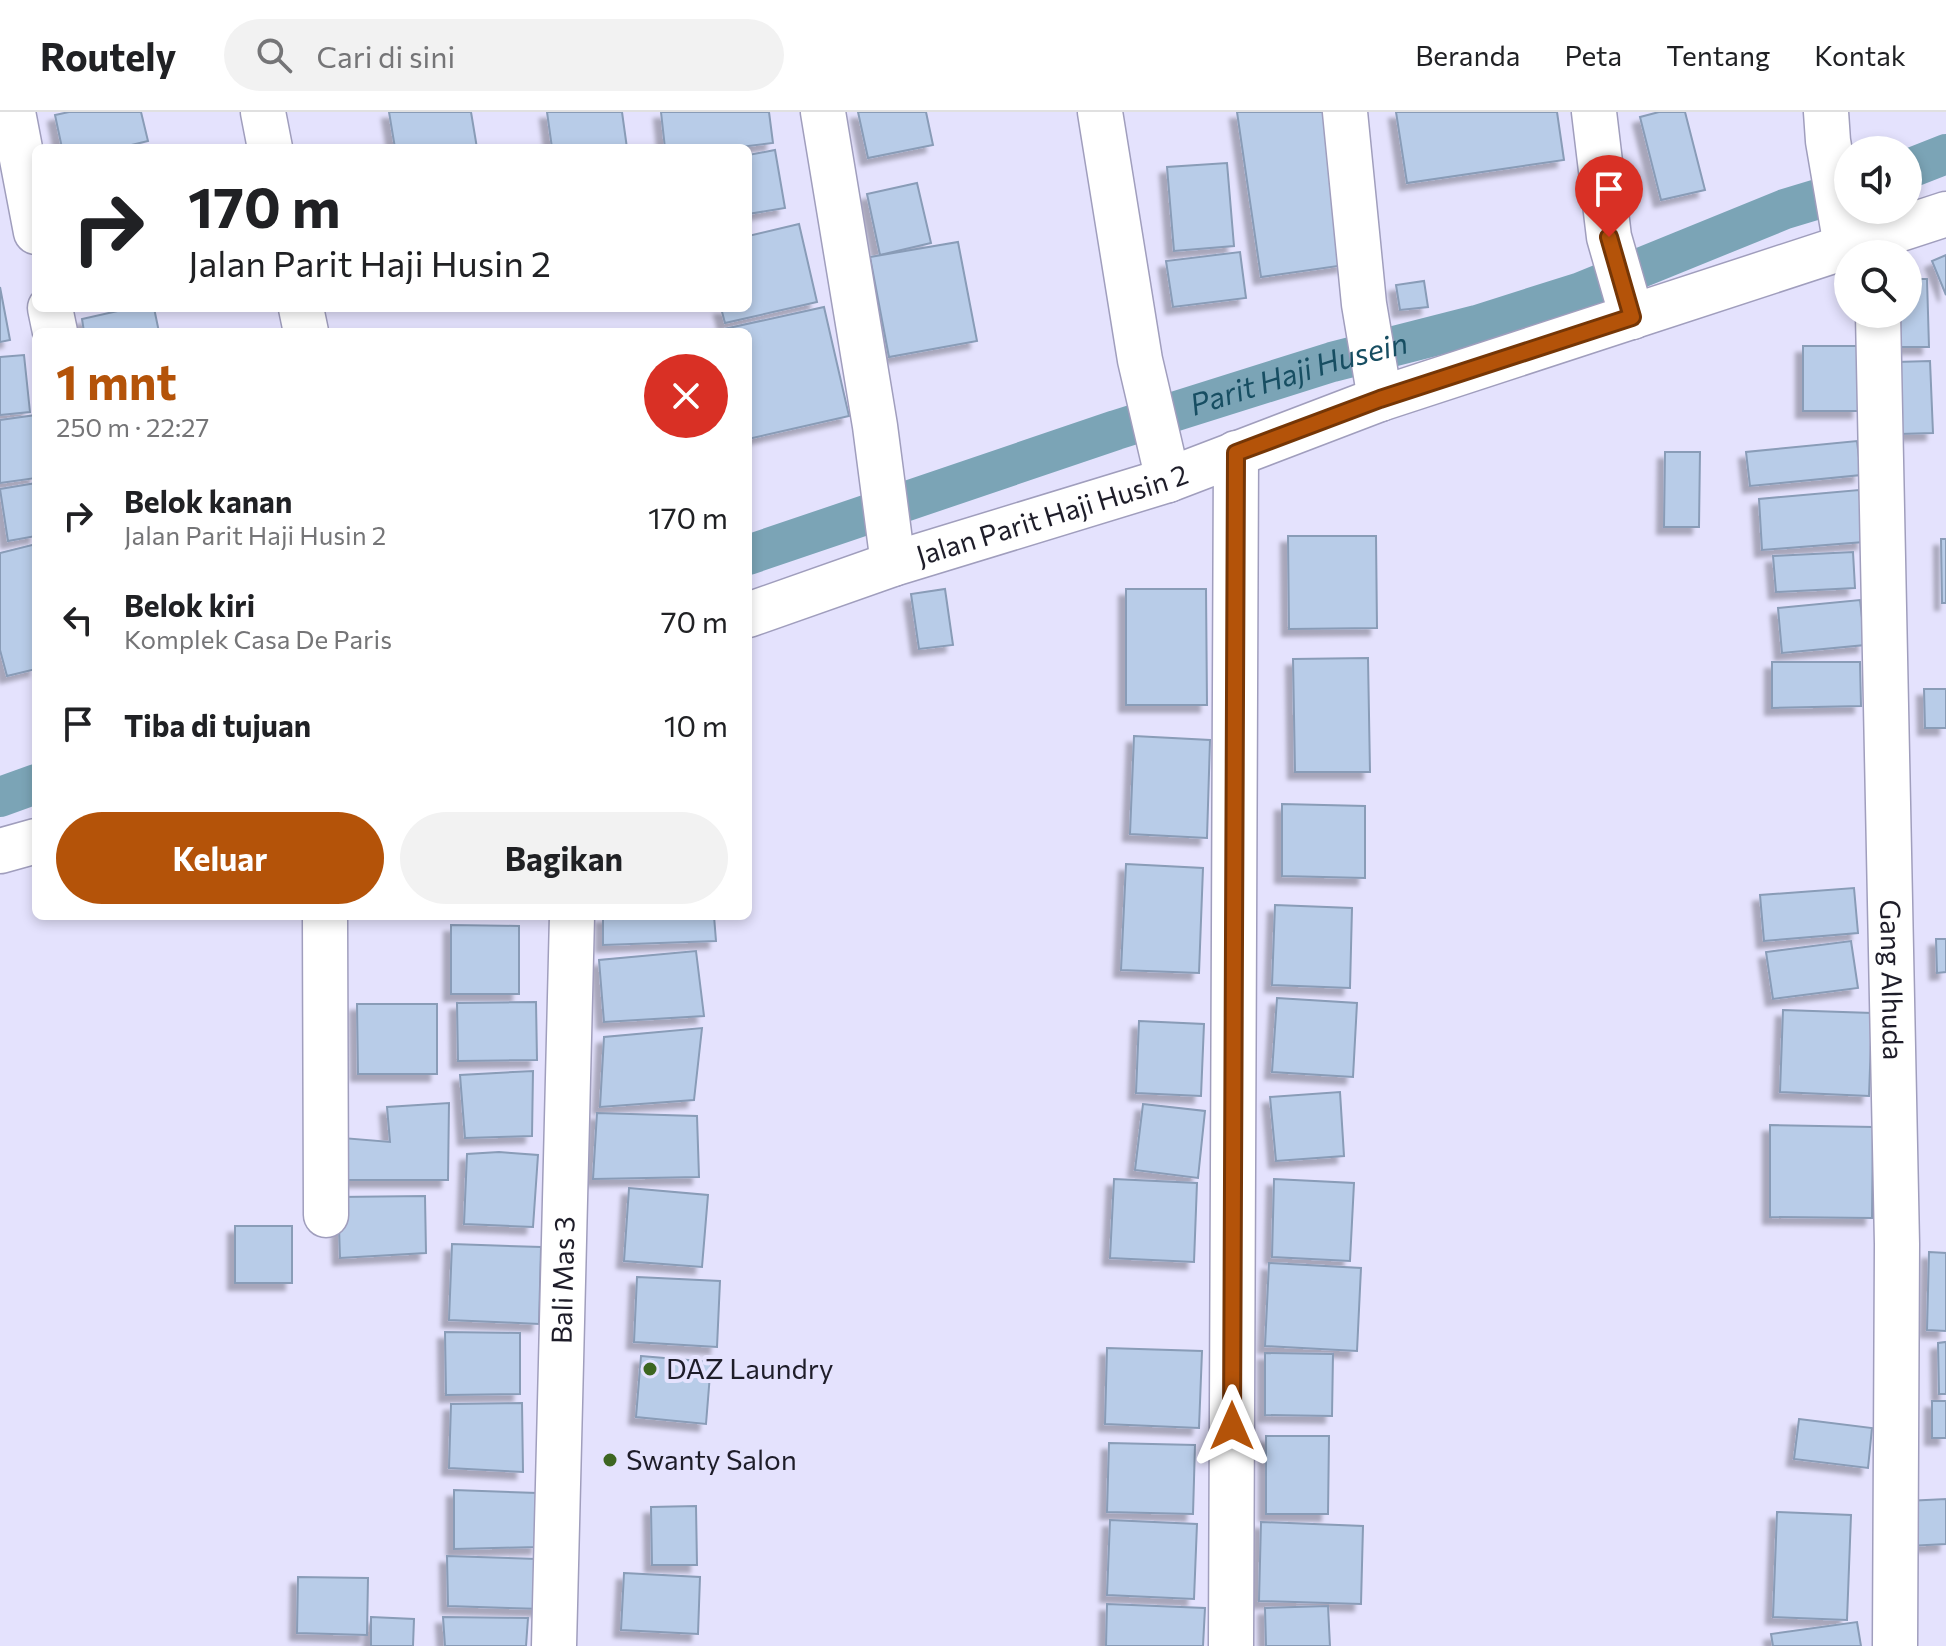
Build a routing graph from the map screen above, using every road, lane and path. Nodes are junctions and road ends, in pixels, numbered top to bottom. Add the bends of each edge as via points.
1 (13, 112) edge
2 (263, 112) edge
3 (823, 112) edge
4 (1100, 112) edge
5 (1345, 112) edge
6 (1594, 112) edge
7 (1827, 126) edge
8 (269, 144) edge
9 (32, 211) edge
10 (1946, 214) edge
11 (1861, 240) edge
12 (1864, 240) edge
13 (1834, 249) edge
14 (1630, 306) junction
15 (1878, 328) edge
16 (1378, 390) junction
17 (1236, 453) junction
18 (1166, 472) junction
19 (892, 555) junction
20 (752, 613) edge
21 (32, 842) edge
22 (0, 851) edge
23 (325, 920) edge
24 (572, 920) edge
25 (326, 1215) dead end
26 (554, 1646) edge
27 (1231, 1646) edge
28 (1895, 1646) edge

1 - 9 street
2 - 8 street
3 - 19 street
4 - 18 street via 1140,360
5 - 16 street
6 - 14 street via 1609,237
7 - 11 street
10 - 12 street, Jalan Parit Haji Husin 2
13 - 14 street, Jalan Parit Haji Husin 2
14 - 16 street, Jalan Parit Haji Husin 2
15 - 28 street, Gang Alhuda via 1897,1244
16 - 17 street, Jalan Parit Haji Husin 2
17 - 18 street, Jalan Parit Haji Husin 2
17 - 27 street
18 - 19 street, Jalan Parit Haji Husin 2
19 - 20 street, Jalan Parit Haji Husin 2
21 - 22 street
23 - 25 street
24 - 26 street, Bali Mas 3

